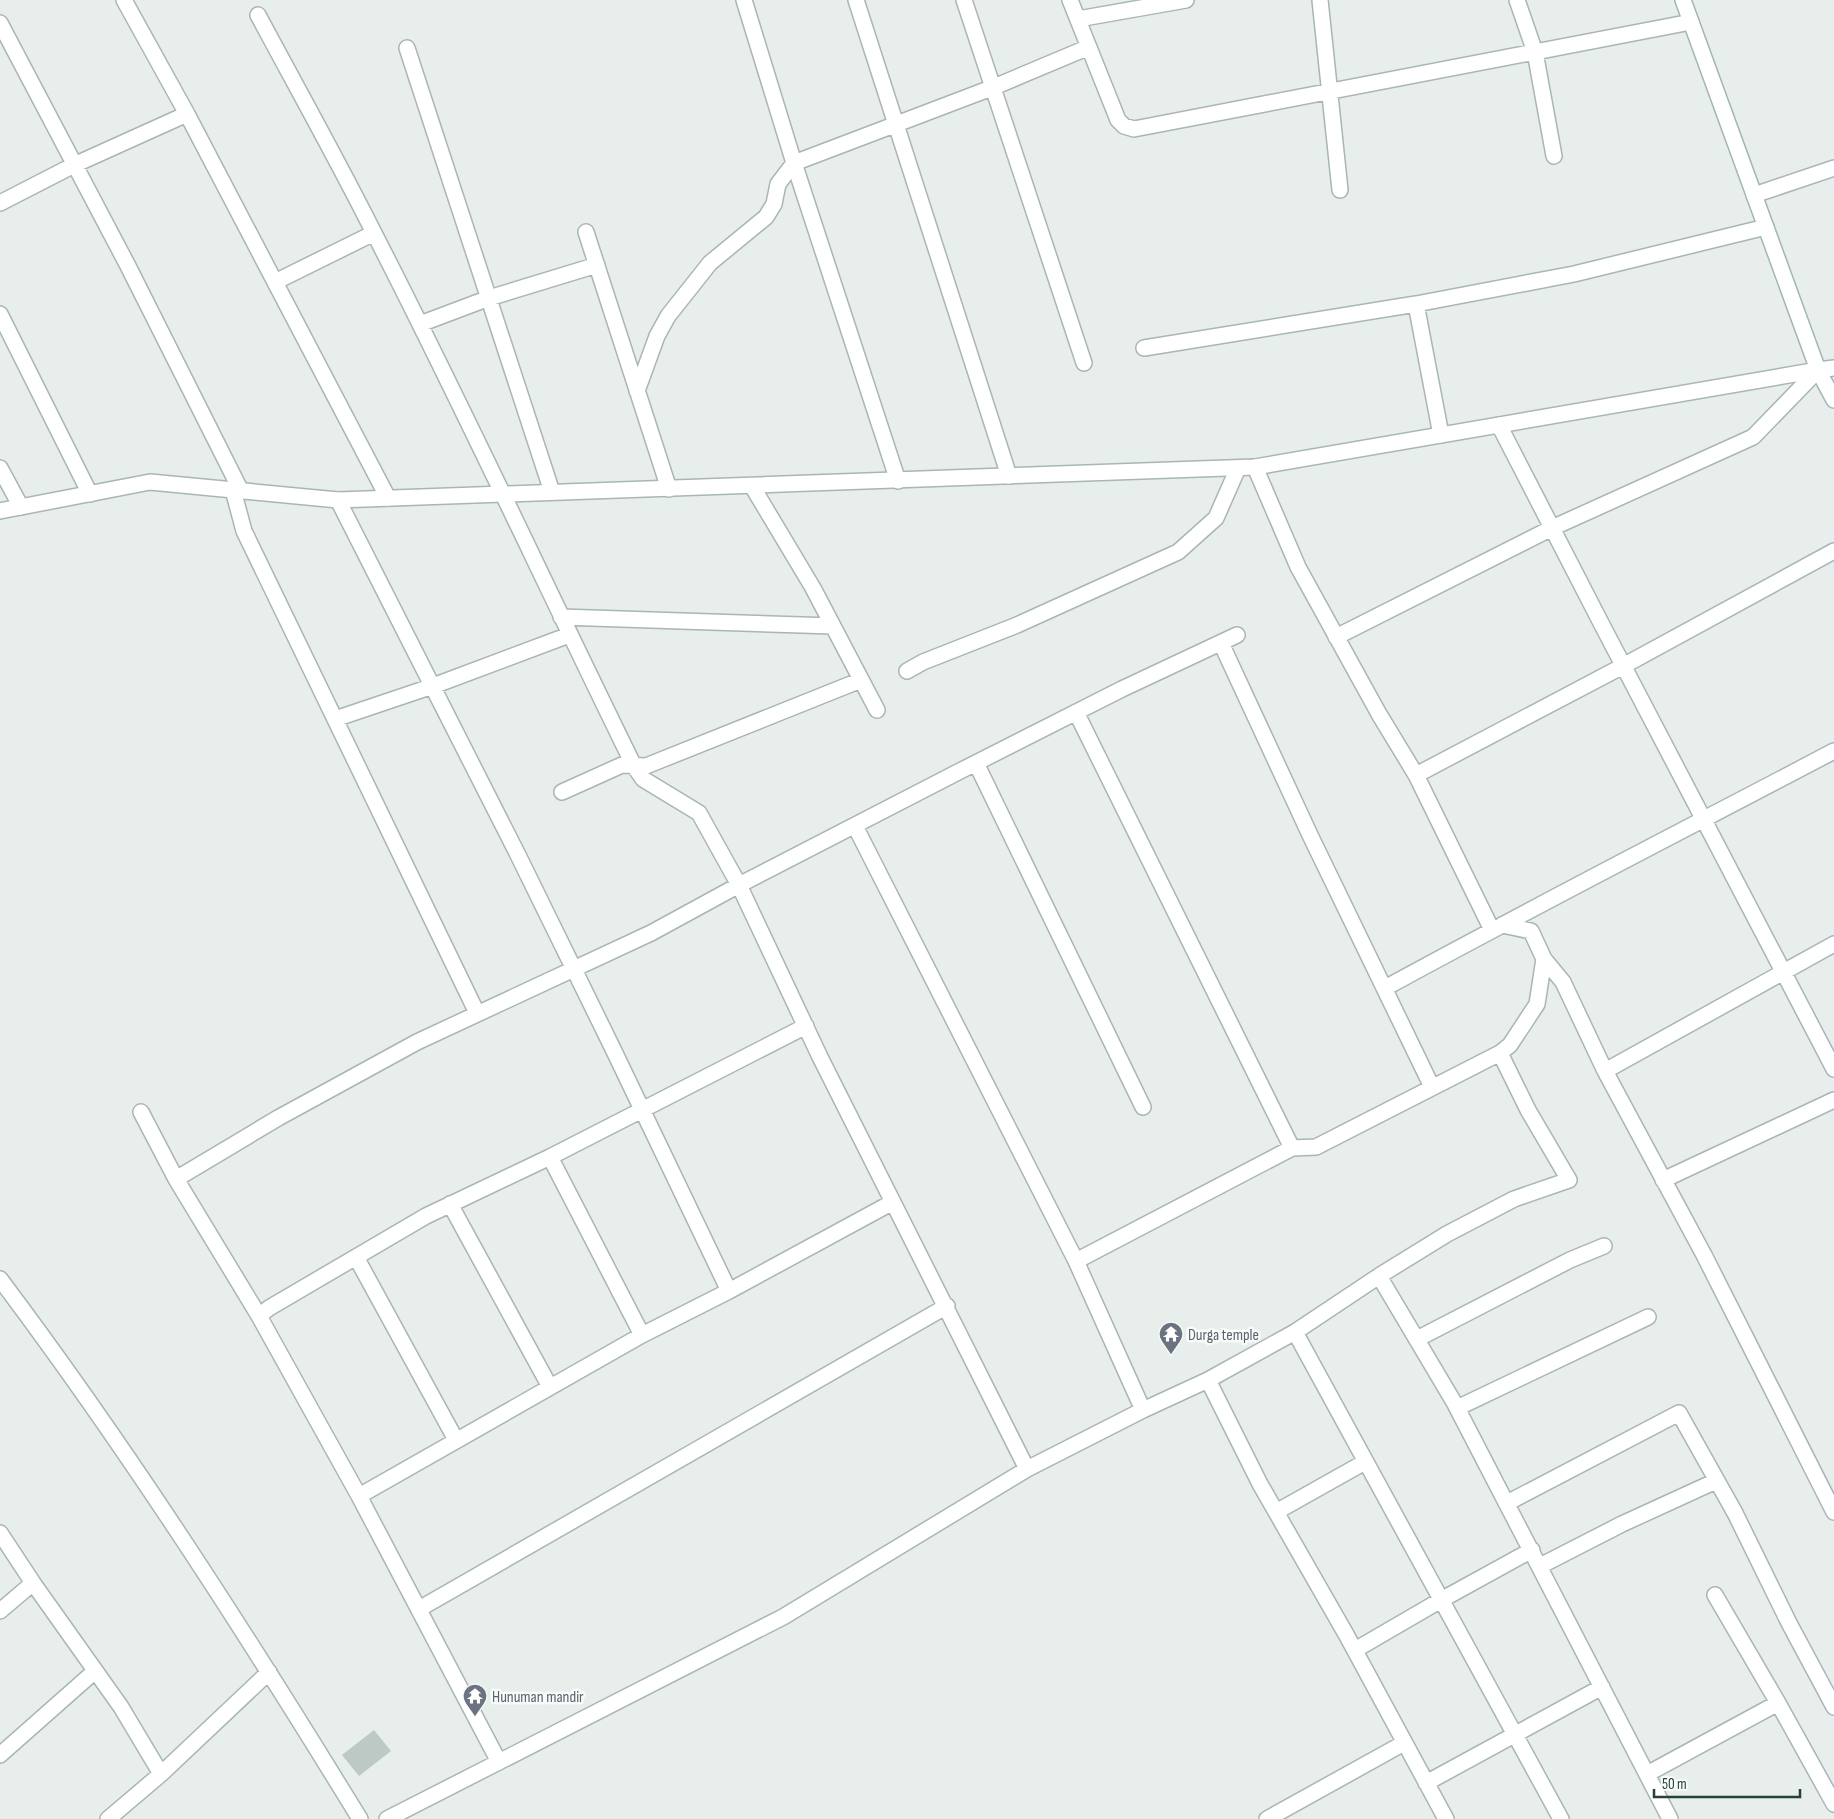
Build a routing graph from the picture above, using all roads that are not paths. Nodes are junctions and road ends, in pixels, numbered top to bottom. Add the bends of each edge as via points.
1 (124, 0) edge
2 (744, 0) edge
3 (856, 0) edge
4 (964, 0) edge
5 (1070, 0) edge
6 (1186, 0) edge
7 (1320, 0) edge
8 (1517, 0) edge
9 (1683, 0) edge
10 (258, 15) dead end
11 (1078, 19) junction
12 (1691, 22) junction
13 (0, 23) edge
14 (1089, 47) junction
15 (407, 48) dead end
16 (1535, 52) junction
17 (994, 87) junction
18 (1329, 91) junction
19 (187, 114) junction
20 (896, 123) junction
21 (1554, 156) dead end
22 (794, 163) junction
23 (74, 165) junction
24 (1834, 168) edge
25 (1340, 190) dead end
26 (1754, 195) junction
27 (0, 203) edge
28 (1766, 228) junction
29 (586, 232) dead end
30 (374, 233) junction
31 (597, 265) junction
32 (275, 282) junction
33 (489, 298) junction
34 (1416, 304) junction
35 (0, 314) edge
36 (420, 324) junction
37 (1144, 348) dead end
38 (1084, 363) dead end
39 (1834, 368) edge
40 (1818, 370) junction
41 (637, 391) junction
42 (1834, 400) edge
43 (1499, 425) junction
44 (1441, 435) junction
45 (1255, 467) junction
46 (0, 468) edge
47 (1238, 468) junction
48 (1009, 476) junction
49 (898, 481) junction
50 (752, 486) junction
51 (669, 488) junction
52 (237, 491) junction
53 (552, 492) junction
54 (90, 494) junction
55 (504, 494) junction
56 (388, 498) junction
57 (338, 500) junction
58 (21, 507) junction
59 (0, 511) edge
60 (1552, 528) junction
61 (1834, 550) edge
62 (561, 617) junction
63 (833, 626) junction
64 (569, 635) junction
65 (1237, 635) dead end
66 (1336, 637) junction
67 (1221, 643) junction
68 (1623, 666) junction
69 (907, 671) dead end
70 (862, 680) junction
71 (432, 686) junction
72 (876, 710) dead end
73 (1076, 712) junction
74 (335, 719) junction
75 (1834, 752) edge
76 (976, 763) junction
77 (634, 766) junction
78 (1416, 776) junction
79 (562, 792) dead end
80 (1704, 821) junction
81 (855, 826) junction
82 (739, 885) junction
83 (1497, 927) junction
84 (1834, 944) edge
85 (1544, 959) junction
86 (574, 968) junction
87 (1784, 972) junction
88 (1385, 988) junction
89 (477, 1013) junction
90 (806, 1026) junction
91 (1500, 1053) junction
92 (1834, 1069) edge
93 (1605, 1071) junction
94 (1432, 1087) junction
95 (1834, 1100) edge
96 (1143, 1107) dead end
97 (642, 1110) junction
98 (141, 1112) dead end
99 (1292, 1148) junction
100 (550, 1157) junction
101 (176, 1179) junction
102 (1664, 1180) junction
103 (893, 1202) junction
104 (450, 1204) junction
105 (1604, 1246) dead end
106 (356, 1257) junction
107 (1076, 1261) junction
108 (1379, 1276) junction
109 (0, 1279) edge
110 (729, 1291) junction
111 (947, 1306) junction
112 (259, 1316) junction
113 (1648, 1317) dead end
114 (1295, 1332) junction
115 (642, 1335) junction
116 (1417, 1338) junction
117 (1208, 1380) junction
118 (550, 1387) junction
119 (1457, 1408) junction
120 (1143, 1410) junction
121 (456, 1440) junction
122 (1365, 1462) junction
123 (1028, 1468) junction
124 (1716, 1481) junction
125 (359, 1496) junction
126 (1507, 1502) junction
127 (1276, 1512) junction
128 (1834, 1512) edge
129 (0, 1533) edge
130 (1532, 1550) junction
131 (1540, 1566) junction
132 (33, 1583) junction
133 (1715, 1596) dead end
134 (1441, 1600) junction
135 (419, 1609) junction
136 (0, 1611) edge
137 (1355, 1650) junction
138 (96, 1671) junction
139 (269, 1672) junction
140 (1602, 1687) junction
141 (1778, 1703) junction
142 (1834, 1707) edge
143 (1515, 1734) junction
144 (1404, 1743) junction
145 (0, 1755) edge
146 (499, 1762) junction
147 (160, 1774) junction
148 (1647, 1774) junction
149 (1426, 1783) junction
150 (1834, 1804) edge
151 (108, 1819) edge
152 (360, 1819) edge
153 (387, 1819) edge
154 (1266, 1819) edge
155 (1446, 1819) edge
156 (1561, 1819) edge
157 (1670, 1819) edge

1 - 19 street
2 - 22 street
3 - 20 street
4 - 17 street
5 - 11 street
6 - 11 street
7 - 18 street
8 - 16 street
9 - 12 street
10 - 30 street
11 - 14 street
12 - 16 street
12 - 26 street
13 - 23 street
14 - 17 street
14 - 18 street via 1118,120 1134,129
15 - 33 street
16 - 18 street
16 - 21 street
17 - 20 street
17 - 38 street
18 - 25 street
19 - 23 street
19 - 32 street
20 - 22 street
20 - 48 street
22 - 41 street via 778,184 774,204 766,217 710,263 668,316 657,336
22 - 49 street
23 - 27 street
23 - 52 street via 128,266
24 - 26 street
26 - 28 street
28 - 34 street via 1574,274
28 - 40 street
29 - 31 street
30 - 32 street
30 - 36 street
31 - 33 street
31 - 41 street
32 - 56 street
33 - 36 street
33 - 53 street
34 - 37 street
34 - 44 street
35 - 54 street
36 - 55 street
39 - 40 street
40 - 42 street
40 - 43 street
40 - 60 street via 1752,437
41 - 51 street
43 - 44 street
43 - 60 street
44 - 45 street
45 - 47 street
45 - 66 street via 1298,567
46 - 58 street
47 - 48 street
47 - 69 street via 1216,518 1178,552
48 - 49 street
49 - 50 street
50 - 51 street
50 - 63 street
51 - 53 street
52 - 54 street via 150,482
52 - 57 street
52 - 74 street via 244,531
53 - 55 street
54 - 58 street
55 - 56 street
55 - 62 street
56 - 57 street
57 - 71 street
58 - 59 street
60 - 66 street
60 - 68 street
61 - 68 street
62 - 63 street
62 - 64 street
63 - 70 street
64 - 71 street
64 - 77 street
65 - 67 street
66 - 78 street
67 - 73 street
67 - 88 street
68 - 78 street
68 - 80 street
70 - 72 street
70 - 77 street via 646,766
71 - 74 street
71 - 86 street
73 - 76 street
73 - 99 street
74 - 89 street
75 - 80 street
76 - 81 street
76 - 96 street
77 - 79 street via 622,765
77 - 82 street via 643,779 699,813
78 - 83 street
80 - 83 street
80 - 87 street
81 - 82 street
81 - 107 street
82 - 86 street via 651,933
82 - 90 street
83 - 85 street via 1531,931
83 - 88 street
84 - 87 street
85 - 91 street via 1537,1004 1510,1045
85 - 93 street via 1562,982
86 - 89 street
86 - 97 street
87 - 92 street
87 - 93 street
88 - 94 street
89 - 101 street via 278,1118
90 - 97 street
90 - 103 street
91 - 94 street
91 - 108 street via 1528,1110 1569,1180 1514,1199 1447,1234
93 - 102 street
94 - 99 street via 1316,1147
95 - 102 street
97 - 100 street
97 - 110 street
98 - 101 street
99 - 107 street
100 - 104 street
100 - 115 street
101 - 112 street
102 - 128 street
103 - 110 street
103 - 111 street
104 - 106 street
104 - 118 street
105 - 116 street
106 - 112 street
106 - 121 street
107 - 120 street
108 - 114 street
108 - 116 street
109 - 139 street via 136,1469
110 - 115 street
111 - 123 street
111 - 135 street
112 - 125 street
113 - 119 street
114 - 117 street
114 - 122 street
115 - 118 street
116 - 119 street
117 - 120 street
117 - 127 street
118 - 121 street
119 - 126 street
120 - 123 street
121 - 125 street
122 - 127 street
122 - 134 street
123 - 146 street via 783,1617
124 - 126 street via 1679,1413
124 - 131 street
124 - 142 street
125 - 135 street
126 - 130 street
127 - 137 street
129 - 132 street
130 - 131 street
130 - 134 street
131 - 140 street
132 - 136 street
132 - 138 street
133 - 141 street
134 - 137 street
134 - 143 street
135 - 146 street
137 - 144 street
138 - 145 street
138 - 147 street
139 - 147 street
139 - 152 street
140 - 143 street
140 - 148 street
141 - 148 street
141 - 150 street
143 - 149 street
143 - 156 street
144 - 149 street
144 - 154 street
146 - 153 street
147 - 151 street
148 - 157 street
149 - 155 street

